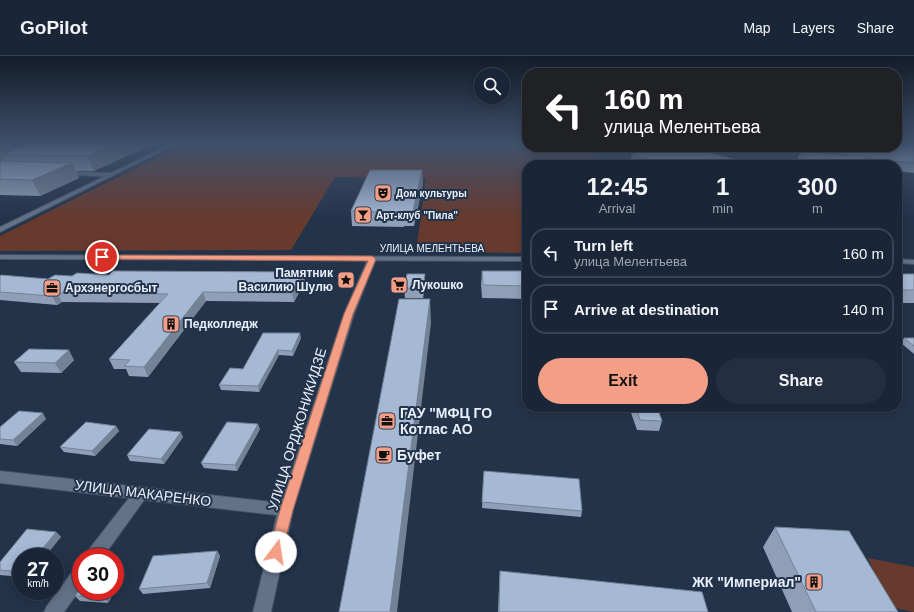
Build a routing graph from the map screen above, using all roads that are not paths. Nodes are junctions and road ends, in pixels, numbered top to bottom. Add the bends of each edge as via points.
1 (123, 169) edge
2 (55, 173) edge
3 (111, 175) junction
4 (0, 230) edge
5 (0, 257) edge
6 (372, 259) junction
7 (522, 259) edge
8 (902, 261) edge
9 (914, 262) edge
10 (0, 477) edge
11 (141, 493) junction
12 (286, 510) junction
13 (101, 548) edge
14 (72, 586) edge
15 (53, 612) edge
16 (262, 612) edge

1 - 3 street
2 - 3 street
3 - 4 street
5 - 6 street, УЛИЦА МЕЛЕНТЬЕВА
6 - 7 street, УЛИЦА МЕЛЕНТЬЕВА
6 - 12 street, УЛИЦА ОРДЖОНИКИДЗЕ via 349,314
8 - 9 street
10 - 11 street, УЛИЦА МАКАРЕНКО
11 - 12 street, УЛИЦА МАКАРЕНКО
11 - 13 street
12 - 16 street, УЛИЦА ОРДЖОНИКИДЗЕ
14 - 15 street

